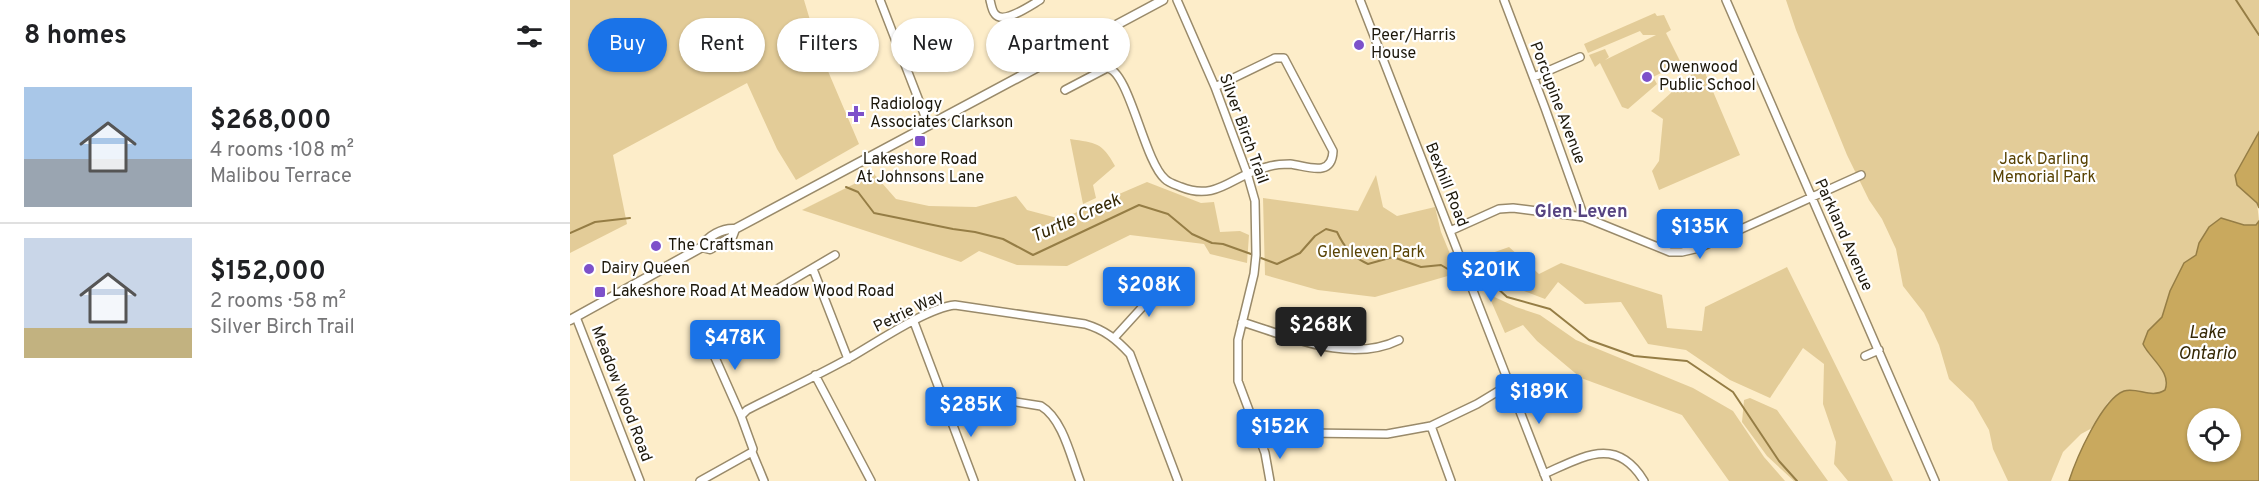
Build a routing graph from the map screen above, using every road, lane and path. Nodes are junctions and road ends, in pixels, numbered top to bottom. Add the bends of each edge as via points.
1 (880, 0) edge
2 (990, 0) edge
3 (1040, 0) edge
4 (1163, 0) edge
5 (1178, 0) edge
6 (1360, 0) edge
7 (1504, 0) edge
8 (1726, 0) edge
9 (1580, 57) dead end
10 (1534, 78) junction
11 (1215, 87) junction
12 (1065, 90) dead end
13 (928, 124) junction
14 (1247, 173) junction
15 (1861, 175) dead end
16 (1812, 198) junction
17 (1584, 217) junction
18 (1450, 231) junction
19 (835, 255) dead end
20 (813, 269) junction
21 (1153, 282) dead end
22 (779, 288) dead end
23 (573, 318) edge
24 (914, 322) junction
25 (1242, 322) junction
26 (706, 333) dead end
27 (1115, 338) junction
28 (1399, 340) dead end
29 (1879, 350) junction
30 (1865, 356) dead end
31 (848, 359) junction
32 (815, 375) junction
33 (1510, 384) junction
34 (945, 404) junction
35 (741, 416) junction
36 (1431, 426) junction
37 (1262, 445) junction
38 (752, 452) junction
39 (1545, 478) edge
40 (640, 481) edge
41 (700, 481) edge
42 (764, 481) edge
43 (871, 481) edge
44 (974, 481) edge
45 (1080, 481) edge
46 (1178, 481) edge
47 (1270, 481) edge
48 (1451, 481) edge
49 (1644, 481) edge
50 (1935, 481) edge

1 - 13 street
2 - 3 street via 994,14 1002,18
4 - 13 main road
5 - 11 street, Silver Birch Trail
6 - 18 street, Bexhill Road
7 - 10 street, Porcupine Avenue
8 - 16 street, Parkland Avenue
9 - 10 street
10 - 17 street, Porcupine Avenue
11 - 14 street, Silver Birch Trail
11 - 14 street via 1275,58 1284,58 1333,151 1329,165 1322,168 1288,164
12 - 14 street via 1107,69 1116,71 1152,161 1165,179 1178,186 1196,193 1210,192
13 - 23 main road via 735,229 727,228 705,240 702,247
14 - 25 street, Silver Birch Trail via 1255,201 1256,244 1254,273
15 - 16 street
16 - 17 street via 1682,252 1671,252
16 - 29 street, Parkland Avenue
17 - 18 street via 1506,207
18 - 33 street, Bexhill Road
19 - 20 street
20 - 22 street
20 - 31 street
21 - 27 street via 1146,303
23 - 40 street, Meadow Wood Road
24 - 27 street, Petrie Way via 946,306 965,305 1085,324
24 - 31 street, Petrie Way
24 - 34 street
25 - 28 street via 1332,348 1364,350
25 - 37 street, Silver Birch Trail via 1238,340 1239,387
26 - 35 street
27 - 46 street, Petrie Way via 1130,354
29 - 30 street
29 - 50 street, Parkland Avenue
31 - 32 street, Petrie Way
32 - 35 street, Petrie Way
32 - 43 street
33 - 36 street
33 - 39 street, Bexhill Road
34 - 44 street
34 - 45 street via 979,396 1041,406 1058,423
35 - 38 street
36 - 37 street via 1387,434 1305,433
36 - 48 street
37 - 47 street, Silver Birch Trail
38 - 41 street
38 - 42 street
39 - 49 street via 1584,456 1608,452 1630,461

